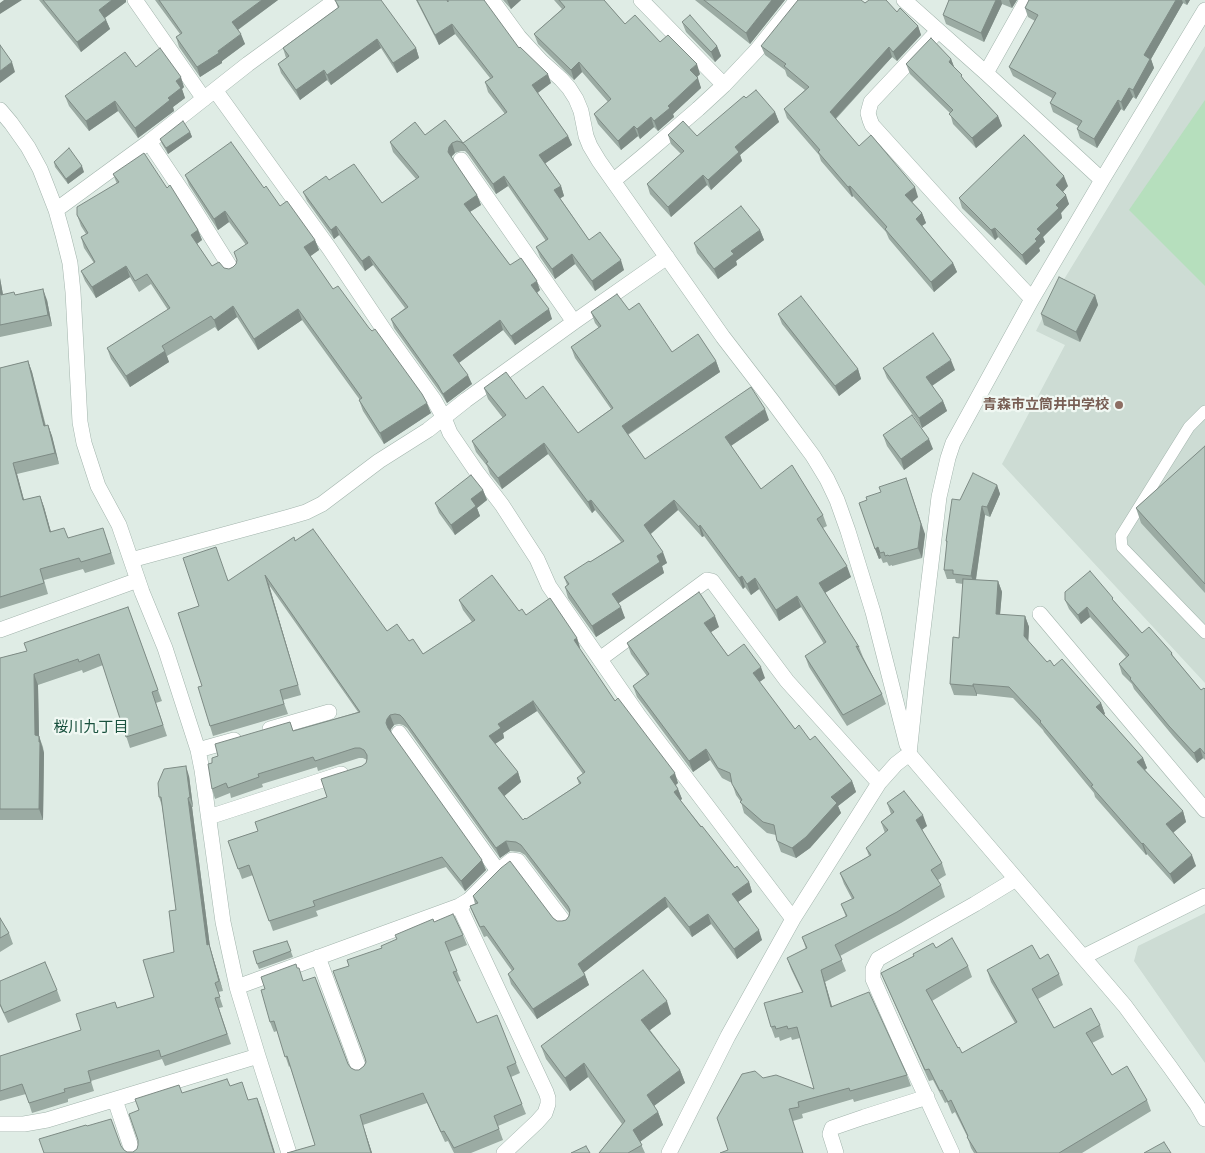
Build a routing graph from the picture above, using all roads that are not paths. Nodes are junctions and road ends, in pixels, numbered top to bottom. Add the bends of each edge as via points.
1 (135, 0) edge
2 (336, 0) edge
3 (492, 0) edge
4 (641, 0) edge
5 (797, 0) edge
6 (904, 0) edge
7 (1027, 0) edge
8 (317, 5) edge
9 (1205, 10) edge
10 (938, 31) junction
11 (986, 73) junction
12 (724, 85) junction
13 (209, 95) junction
14 (0, 110) edge
15 (149, 142) junction
16 (461, 160) dead end
17 (1102, 180) junction
18 (613, 181) junction
19 (56, 210) junction
20 (667, 257) junction
21 (232, 270) edge
22 (1032, 298) junction
23 (574, 322) junction
24 (1205, 411) edge
25 (444, 418) junction
26 (132, 560) junction
27 (138, 580) junction
28 (1040, 614) dead end
29 (0, 630) edge
30 (1205, 633) edge
31 (600, 659) junction
32 (329, 712) dead end
33 (399, 733) dead end
34 (198, 750) junction
35 (909, 754) junction
36 (352, 770) edge
37 (879, 783) junction
38 (1205, 810) edge
39 (209, 817) junction
40 (498, 872) junction
41 (1016, 879) junction
42 (1205, 896) edge
43 (459, 906) junction
44 (793, 919) junction
45 (564, 922) edge
46 (318, 957) junction
47 (1084, 957) junction
48 (237, 987) junction
49 (258, 1056) junction
50 (360, 1071) edge
51 (927, 1098) junction
52 (116, 1100) junction
53 (1205, 1119) edge
54 (0, 1124) edge
55 (132, 1153) edge
56 (289, 1153) edge
57 (504, 1153) edge
58 (669, 1153) edge
59 (836, 1153) edge
60 (952, 1153) edge

1 - 13 street
2 - 8 street
3 - 18 street via 529,48 569,88 581,111 590,146
4 - 12 street
5 - 12 street
6 - 10 street
7 - 11 street
8 - 13 street
9 - 17 street
10 - 11 street
10 - 22 street via 871,102 870,120
11 - 17 street
12 - 18 street
13 - 15 street
13 - 25 street via 329,248
14 - 19 street via 28,147
15 - 19 street
15 - 21 street
16 - 23 street
17 - 22 street
18 - 20 street
19 - 26 street via 70,264 84,443 98,486 119,525
20 - 23 street
20 - 35 street via 827,479 848,531 873,612
22 - 35 street via 953,443 948,458 939,497
23 - 25 street
24 - 30 lane via 1189,427 1121,536 1122,548
25 - 26 street via 306,512
25 - 31 street via 450,433 537,559 549,586
26 - 27 street
27 - 29 street
27 - 34 street via 165,648
28 - 38 street
31 - 37 street via 707,580 712,581 787,681
31 - 44 street via 651,732
32 - 34 street
33 - 40 street
34 - 39 street
35 - 37 street
35 - 41 street
36 - 39 street
37 - 44 street
39 - 48 street via 223,922
40 - 43 street
40 - 45 street via 512,860 518,861
41 - 47 street
41 - 51 street via 878,959 873,969 873,979
42 - 47 street
43 - 46 street
43 - 57 street via 548,1098 545,1113
44 - 58 street via 728,1036
46 - 48 street
46 - 50 street
47 - 53 street via 1126,1006
48 - 49 street
49 - 52 street
49 - 56 street
51 - 59 street via 832,1128 830,1134
51 - 60 street
52 - 54 street via 47,1120
52 - 55 street

